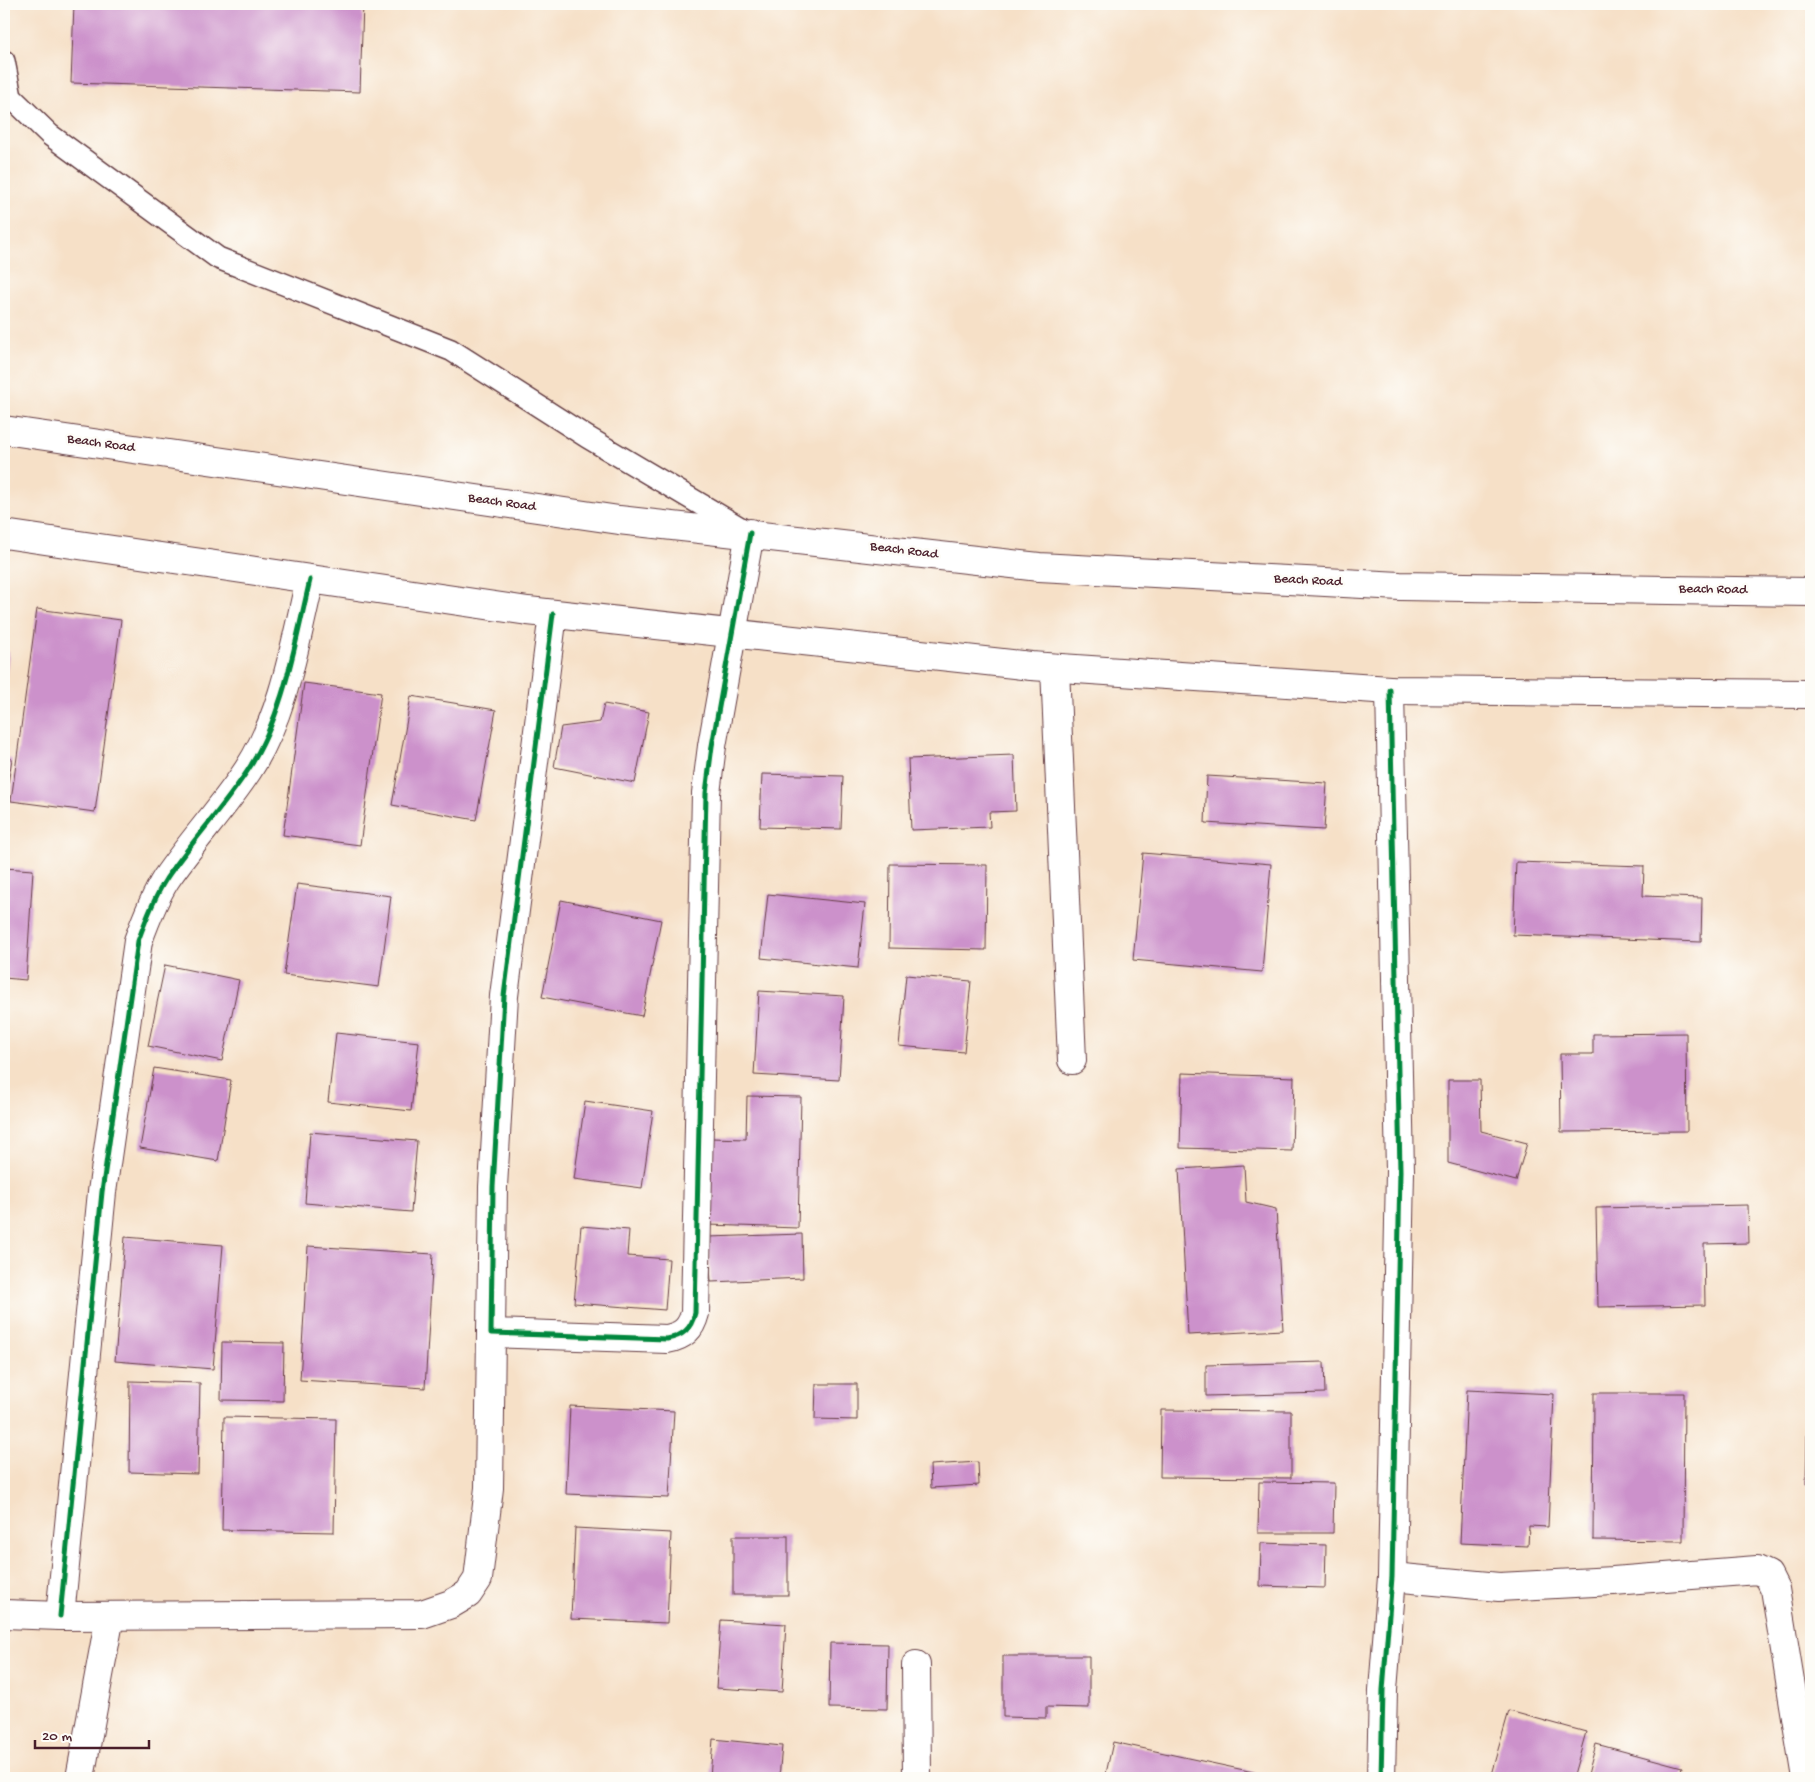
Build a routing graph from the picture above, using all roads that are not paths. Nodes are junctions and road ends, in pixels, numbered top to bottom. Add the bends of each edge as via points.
1 (4, 61) edge
2 (4, 430) edge
3 (750, 533) junction
4 (4, 534) edge
5 (310, 580) junction
6 (1811, 592) edge
7 (553, 614) junction
8 (733, 634) junction
9 (1055, 668) junction
10 (1390, 690) junction
11 (1811, 694) edge
12 (1072, 1060) dead end
13 (491, 1333) junction
14 (1392, 1577) junction
15 (4, 1614) edge
16 (60, 1616) junction
17 (110, 1616) junction
18 (916, 1665) dead end
19 (80, 1778) edge
20 (917, 1778) edge
21 (1381, 1778) edge
22 (1806, 1778) edge

1 - 3 lane via 11,96 50,136 218,258 451,350 587,437
2 - 3 main road, Beach Road via 619,520
3 - 6 main road, Beach Road via 1039,567 1400,586
3 - 8 main road
4 - 5 main road
5 - 7 main road
5 - 16 main road via 268,730 249,769 166,879 150,908 138,941 102,1192
7 - 8 main road
7 - 13 main road via 504,996 493,1187
8 - 9 main road
8 - 13 main road via 706,793 697,1277 693,1322 682,1335 667,1338
9 - 10 main road
9 - 12 main road
10 - 11 main road
10 - 14 main road via 1400,1172
13 - 17 main road via 488,1488 478,1579 468,1594 422,1614
14 - 21 main road via 1383,1690
14 - 22 main road via 1499,1587 1757,1570 1768,1575 1775,1589
15 - 16 main road
16 - 17 main road
17 - 19 main road
18 - 20 main road

